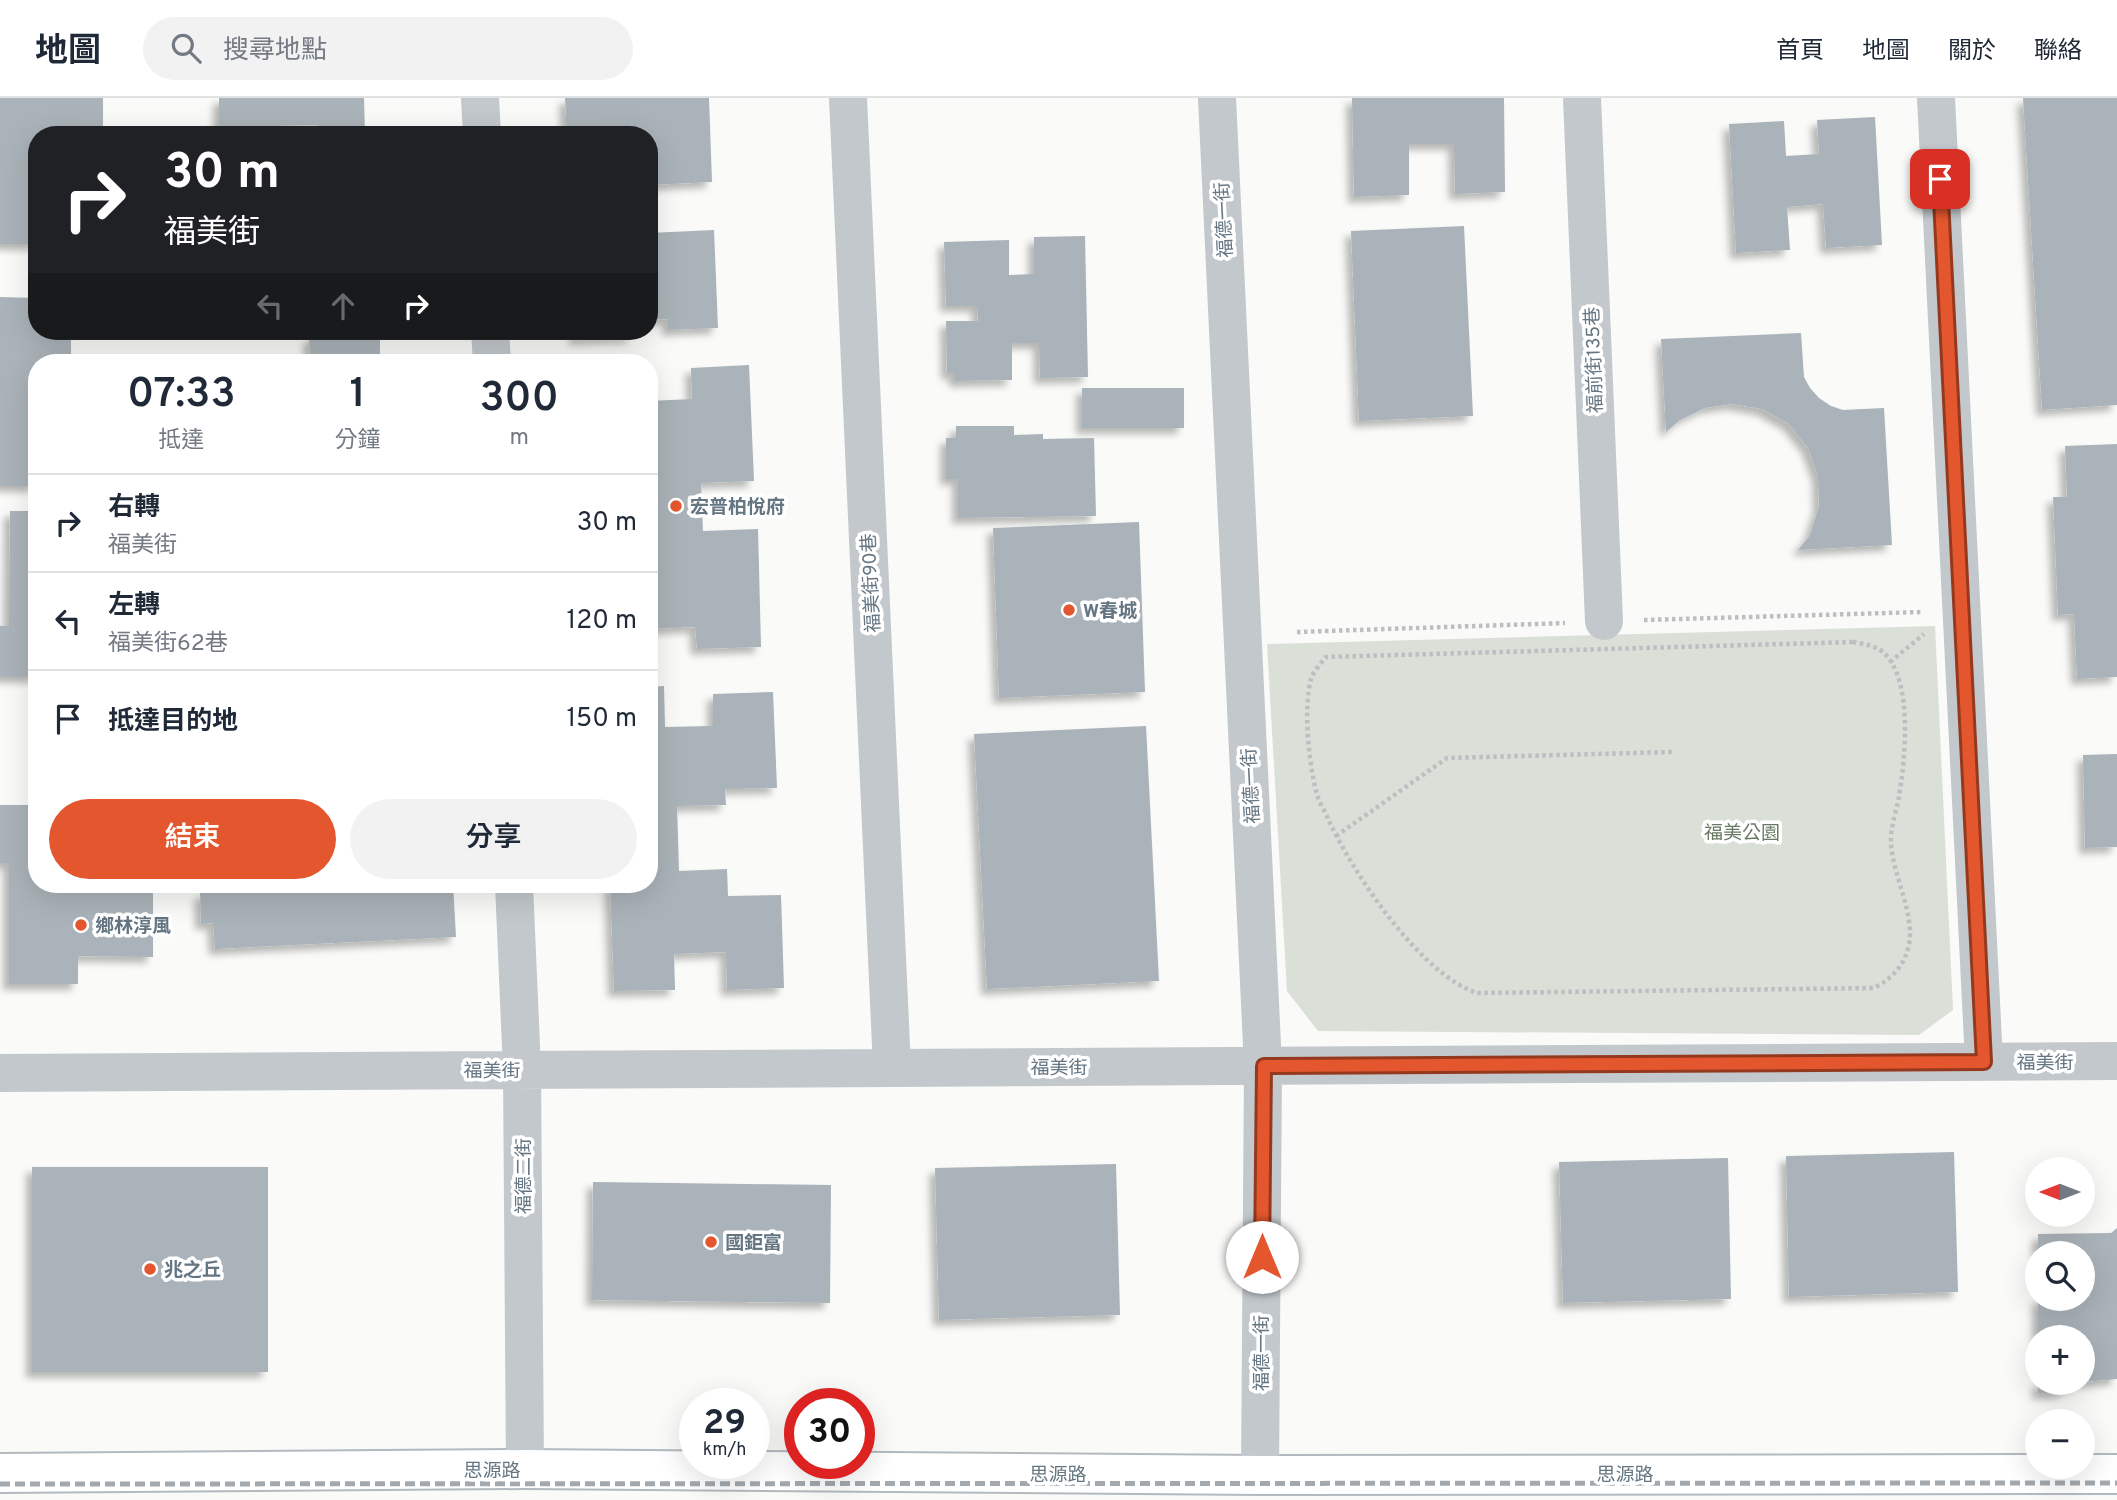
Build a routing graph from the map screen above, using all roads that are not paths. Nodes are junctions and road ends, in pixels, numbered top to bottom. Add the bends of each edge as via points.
1 (480, 98) edge
2 (848, 98) edge
3 (1217, 98) edge
4 (1582, 98) edge
5 (1936, 98) edge
6 (482, 126) edge
7 (1604, 621) dead end
8 (514, 893) edge
9 (2117, 1061) edge
10 (1984, 1062) junction
11 (1264, 1066) junction
12 (892, 1069) junction
13 (522, 1070) junction
14 (0, 1073) edge
15 (525, 1469) junction
16 (0, 1473) edge
17 (2117, 1474) edge
18 (1260, 1475) junction
19 (1493, 1487) edge

1 - 6 street
2 - 12 street, 福美街90巷
3 - 11 street, 福德一街
4 - 7 street, 福前街135巷
5 - 10 street
8 - 13 street, 福德二街
9 - 10 street, 福美街
10 - 11 street, 福美街
11 - 12 street, 福美街
11 - 18 street, 福德一街
12 - 13 street, 福美街
13 - 14 street, 福美街
13 - 15 street, 福德二街
15 - 16 main road, 思源路
15 - 18 main road, 思源路
17 - 19 main road, 思源路
18 - 19 main road, 思源路

